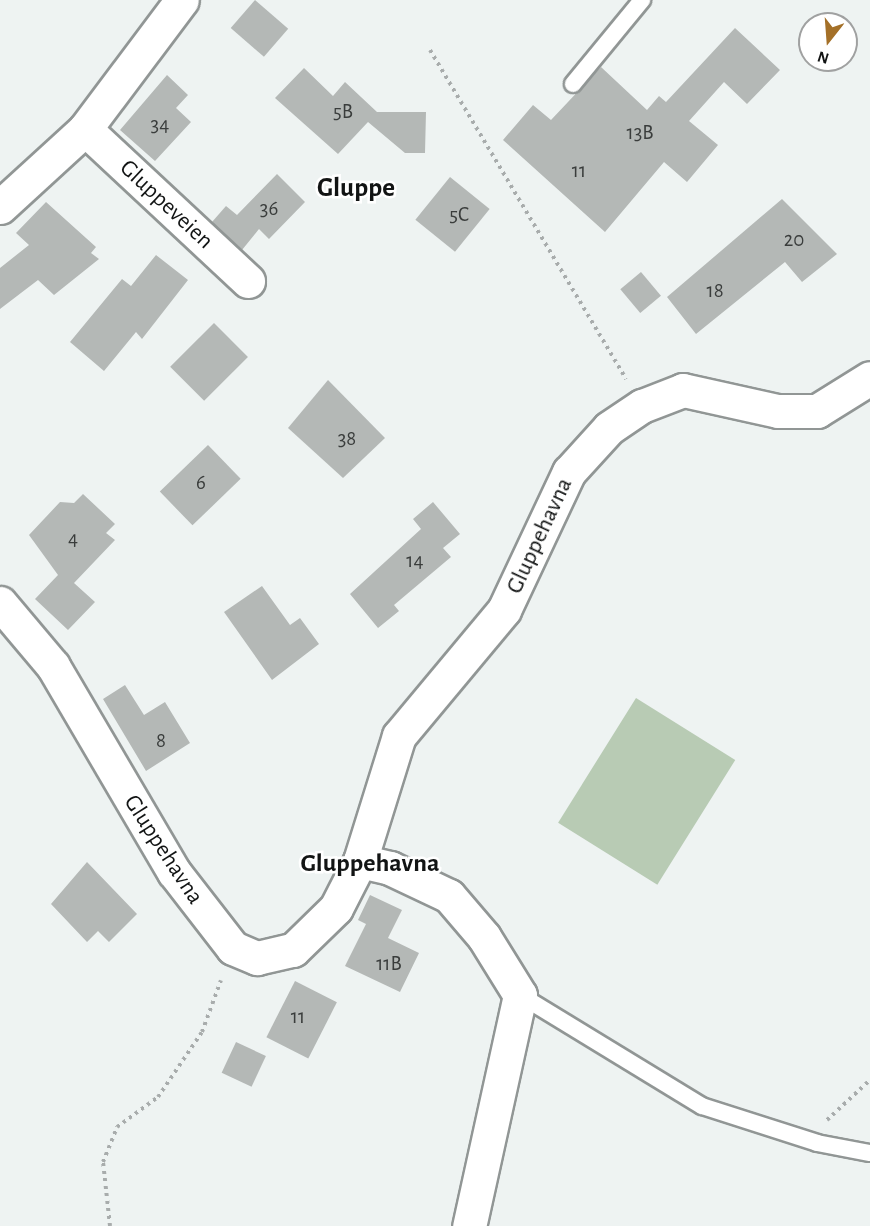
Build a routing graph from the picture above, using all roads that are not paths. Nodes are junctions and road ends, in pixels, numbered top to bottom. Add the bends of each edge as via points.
1 (182, 0) edge
2 (642, 0) edge
3 (573, 84) dead end
4 (85, 129) junction
5 (0, 207) edge
6 (248, 281) dead end
7 (870, 378) edge
8 (0, 603) edge
9 (360, 861) junction
10 (520, 995) junction
11 (870, 1153) edge
12 (470, 1226) edge

1 - 4 street
2 - 3 lane
4 - 5 street
4 - 6 street, Gluppeveien
7 - 9 street, Gluppehavna via 817,411 778,411 683,390 642,406 609,428 569,472 504,610 399,736
8 - 9 street, Gluppehavna via 53,666 174,872 233,948 257,958 293,950 336,908
9 - 10 street via 390,868 449,897 484,937
10 - 11 lane via 702,1106 817,1143
10 - 12 street

